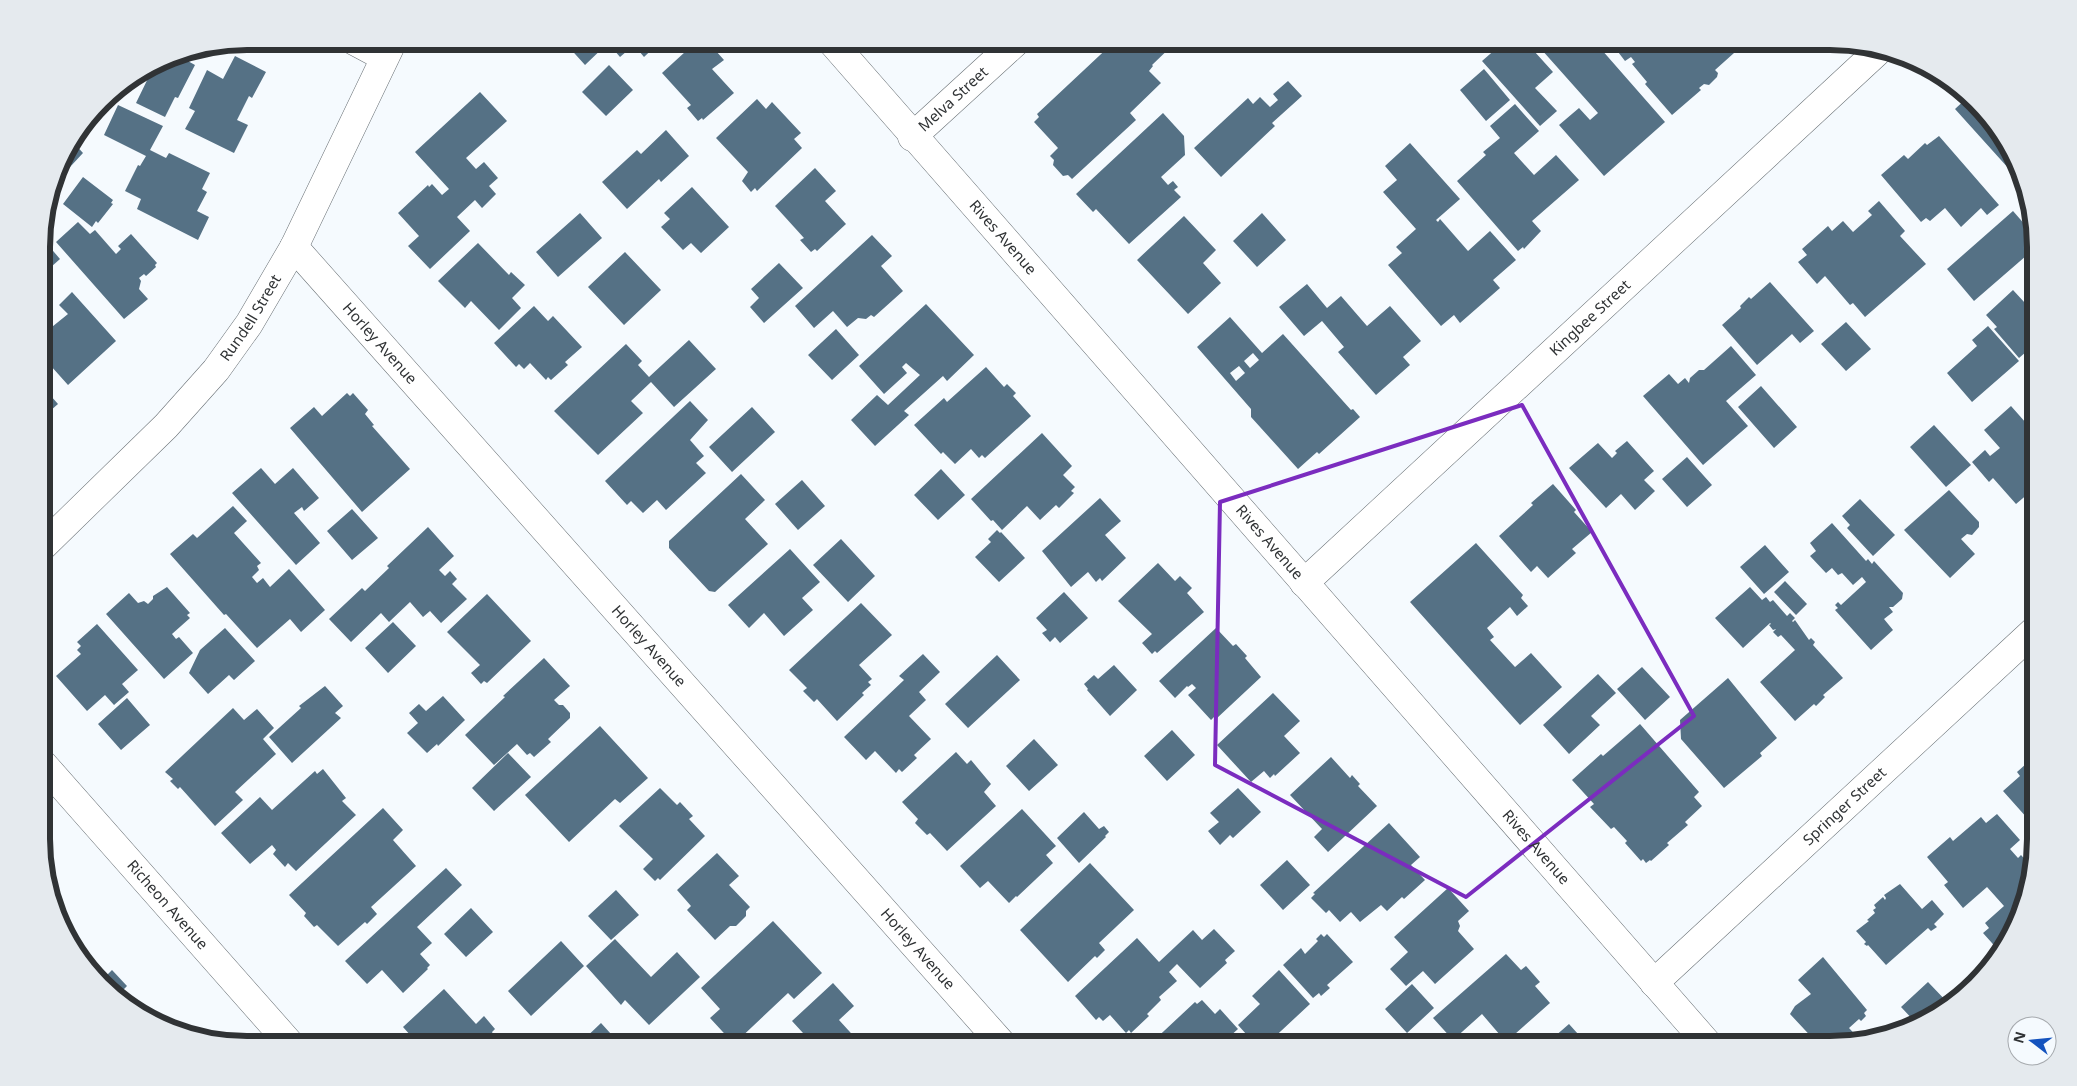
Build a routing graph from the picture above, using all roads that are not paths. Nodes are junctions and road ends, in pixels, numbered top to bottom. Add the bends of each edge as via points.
1 (389, 50) edge
2 (839, 50) edge
3 (1007, 50) edge
4 (1873, 55) edge
5 (912, 137) junction
6 (294, 247) junction
7 (50, 539) edge
8 (1304, 583) junction
9 (2027, 637) edge
10 (50, 772) edge
11 (1654, 983) junction
12 (283, 1036) edge
13 (996, 1036) edge
14 (1701, 1036) edge

1 - 6 street, Rundell Street
2 - 5 street, Rives Avenue
3 - 5 street, Melva Street
4 - 8 street, Kingbee Street
5 - 8 street, Rives Avenue
6 - 7 street, Rundell Street via 249,324 216,370 166,426
6 - 13 street, Horley Avenue
8 - 11 street, Rives Avenue
9 - 11 street, Springer Street
10 - 12 street, Richeon Avenue
11 - 14 street, Rives Avenue

